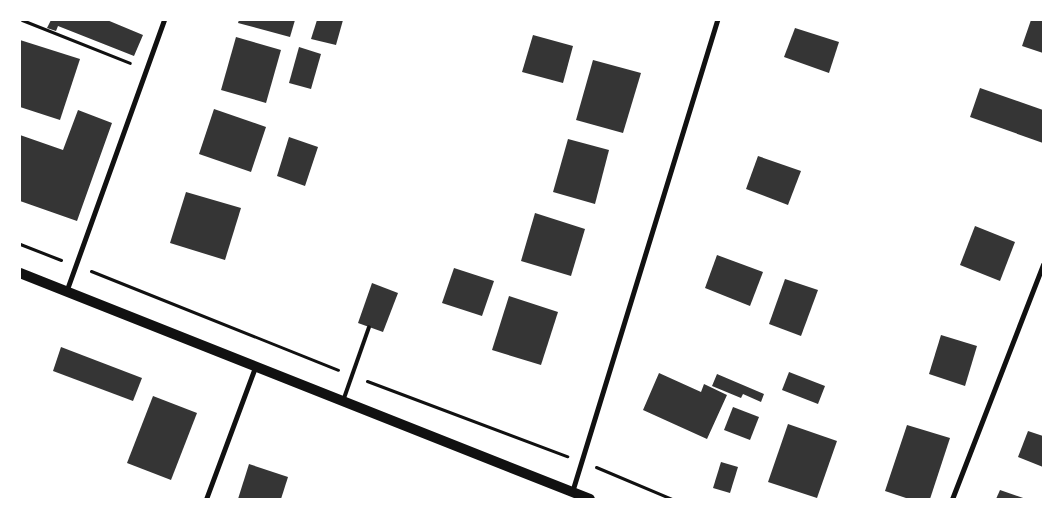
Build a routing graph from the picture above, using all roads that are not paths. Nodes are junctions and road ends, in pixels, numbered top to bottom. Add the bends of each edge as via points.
1 (164, 20) edge
2 (717, 20) edge
3 (1043, 264) edge
4 (20, 273) edge
5 (66, 292) junction
6 (369, 328) dead end
7 (256, 366) junction
8 (343, 401) junction
9 (572, 492) junction
10 (206, 499) edge
11 (590, 499) edge
12 (952, 499) edge

1 - 5 street
2 - 9 street
3 - 12 street
4 - 5 main road
5 - 7 main road
6 - 8 lane
7 - 8 main road
7 - 10 street
8 - 9 main road
9 - 11 main road

